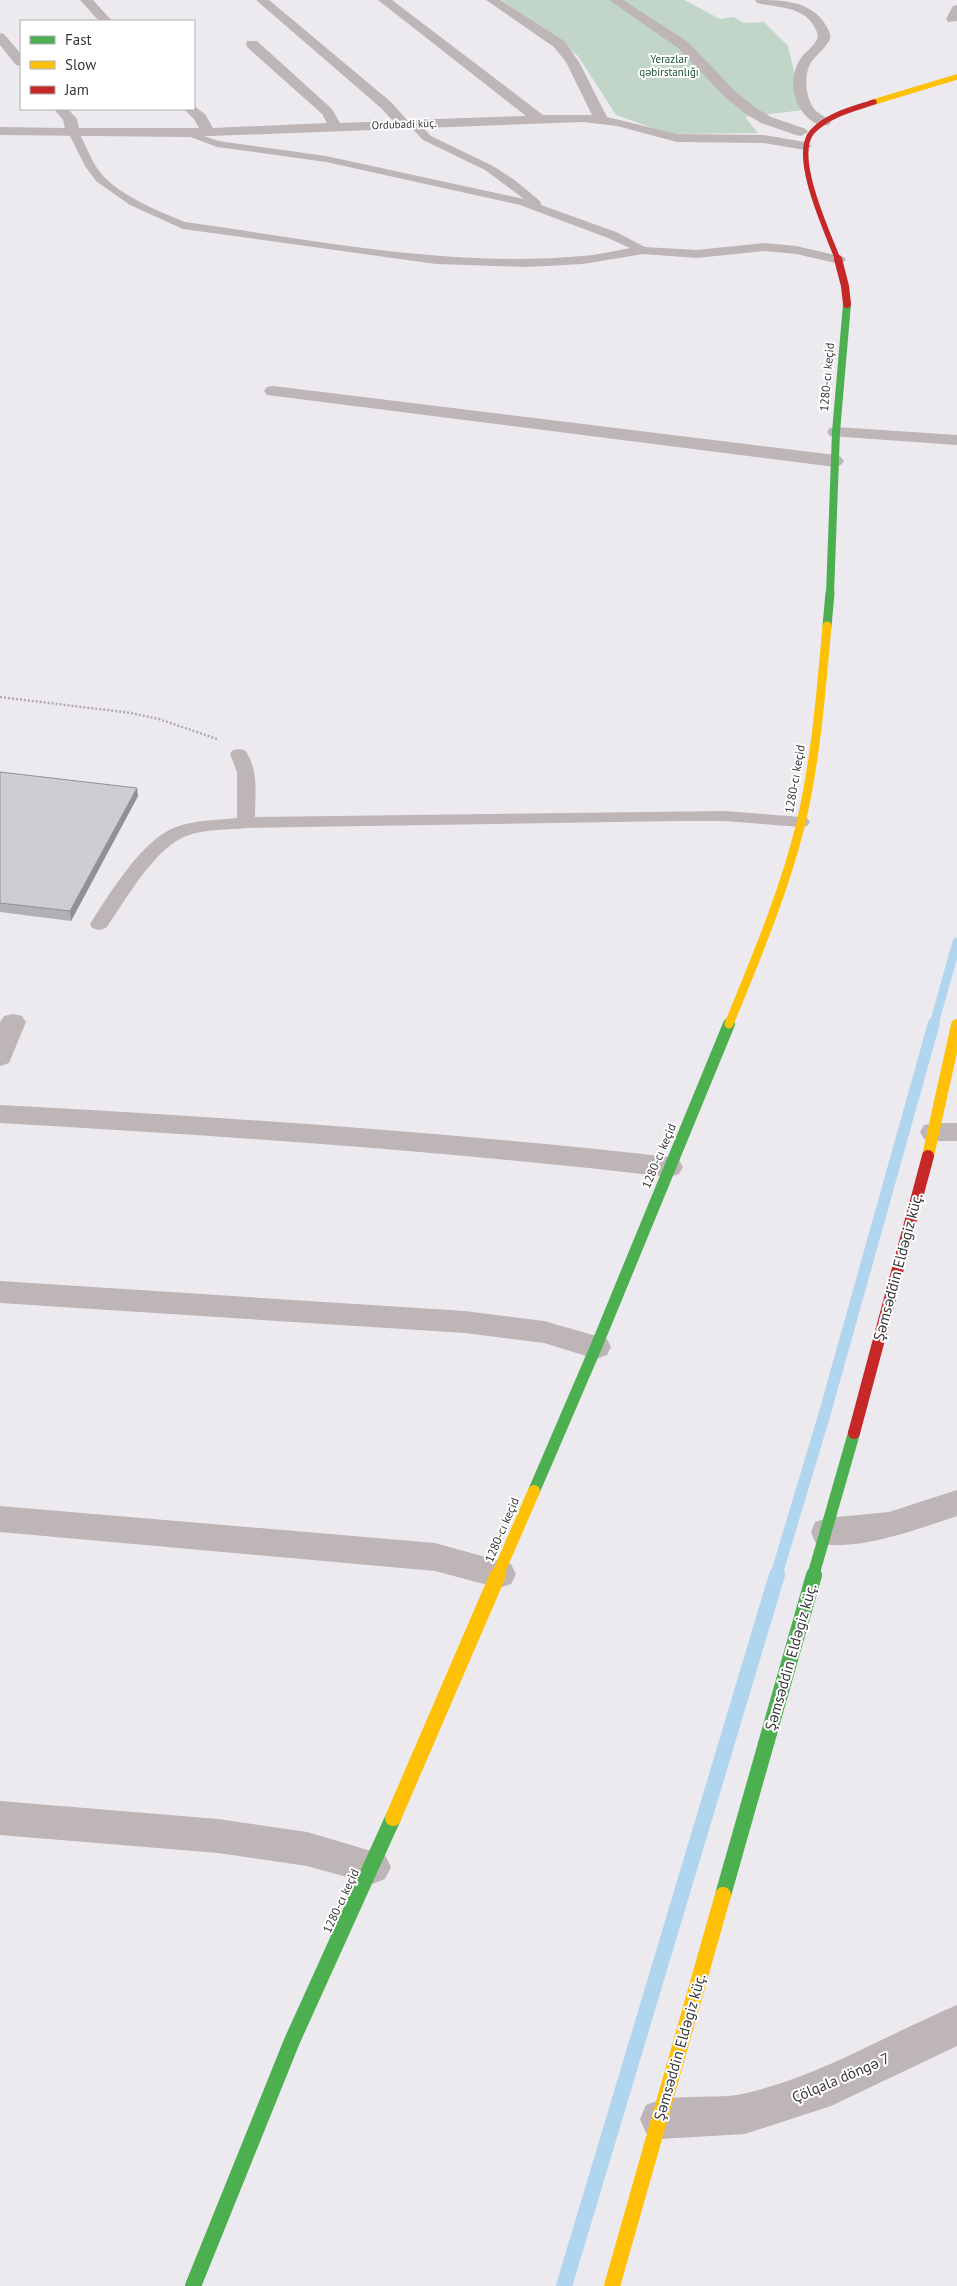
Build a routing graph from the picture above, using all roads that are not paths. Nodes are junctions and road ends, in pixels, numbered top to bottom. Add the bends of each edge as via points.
1 (86, 0) edge
2 (262, 0) edge
3 (384, 0) edge
4 (492, 0) edge
5 (616, 0) edge
6 (762, 0) edge
7 (105, 20) edge
8 (0, 37) edge
9 (252, 44) dead end
10 (20, 61) edge
11 (957, 77) edge
12 (62, 110) edge
13 (193, 110) edge
14 (539, 119) junction
15 (601, 120) junction
16 (824, 122) junction
17 (408, 124) junction
18 (336, 127) junction
19 (0, 131) edge
20 (73, 132) junction
21 (208, 132) junction
22 (185, 133) junction
23 (807, 140) junction
24 (542, 208) junction
25 (643, 250) junction
26 (840, 260) junction
27 (273, 391) dead end
28 (836, 432) junction
29 (957, 440) edge
30 (835, 461) junction
31 (239, 754) road end
32 (801, 822) junction
33 (246, 823) junction
34 (99, 924) dead end
35 (13, 1022) dead end
36 (957, 1025) edge
37 (0, 1057) edge
38 (0, 1114) edge
39 (946, 1132) edge
40 (669, 1167) junction
41 (0, 1292) edge
42 (596, 1347) junction
43 (957, 1503) edge
44 (0, 1519) edge
45 (827, 1532) junction
46 (499, 1574) junction
47 (0, 1818) edge
48 (372, 1866) junction
49 (957, 2025) edge
50 (660, 2119) junction
51 (193, 2286) edge
52 (612, 2286) edge

1 - 7 street
2 - 17 street
3 - 14 street
4 - 15 street via 559,44 572,62
5 - 23 street via 684,45 731,95 750,110
6 - 16 street via 808,11 822,29 823,41 806,60 801,84 803,102 812,115
8 - 10 street
9 - 18 street via 327,112
11 - 16 street
12 - 20 street via 70,119
13 - 21 street
14 - 15 street, Ordubadi küç.
14 - 17 street, Ordubadi küç.
15 - 23 street, Ordubadi küç. via 677,138
16 - 23 street
17 - 18 street, Ordubadi küç.
17 - 24 lane via 426,138 489,168
18 - 21 street, Ordubadi küç.
19 - 20 street, Ordubadi küç.
20 - 22 street, Ordubadi küç.
20 - 25 lane via 93,171 105,183 154,214 183,225 477,263 583,260
21 - 22 street, Ordubadi küç.
22 - 24 lane via 217,144 326,159
23 - 26 street, 1280-cı keçid via 810,184
24 - 25 lane
25 - 26 lane via 696,254 765,248 796,250
26 - 28 street, 1280-cı keçid via 847,299
27 - 30 street
28 - 29 street
28 - 30 street, 1280-cı keçid
30 - 32 street, 1280-cı keçid via 831,586 815,752
31 - 33 lane via 246,772
32 - 33 lane via 678,816
32 - 40 street, 1280-cı keçid via 771,922
33 - 34 lane via 180,831 163,841
35 - 37 street
36 - 39 street, Şəmsəddin Eldəgiz küç.
38 - 40 street via 414,1140
39 - 45 street, Şəmsəddin Eldəgiz küç.
40 - 42 street, 1280-cı keçid
41 - 42 street via 465,1322 544,1332
42 - 46 street, 1280-cı keçid
43 - 45 street via 888,1525
44 - 46 street via 435,1557
45 - 50 street, Şəmsəddin Eldəgiz küç.
46 - 48 street, 1280-cı keçid
47 - 48 street via 218,1836 307,1849
48 - 51 street, 1280-cı keçid via 292,2041
49 - 50 street, Çölqala döngə 7 via 817,2092 754,2112
50 - 52 street, Şəmsəddin Eldəgiz küç.

